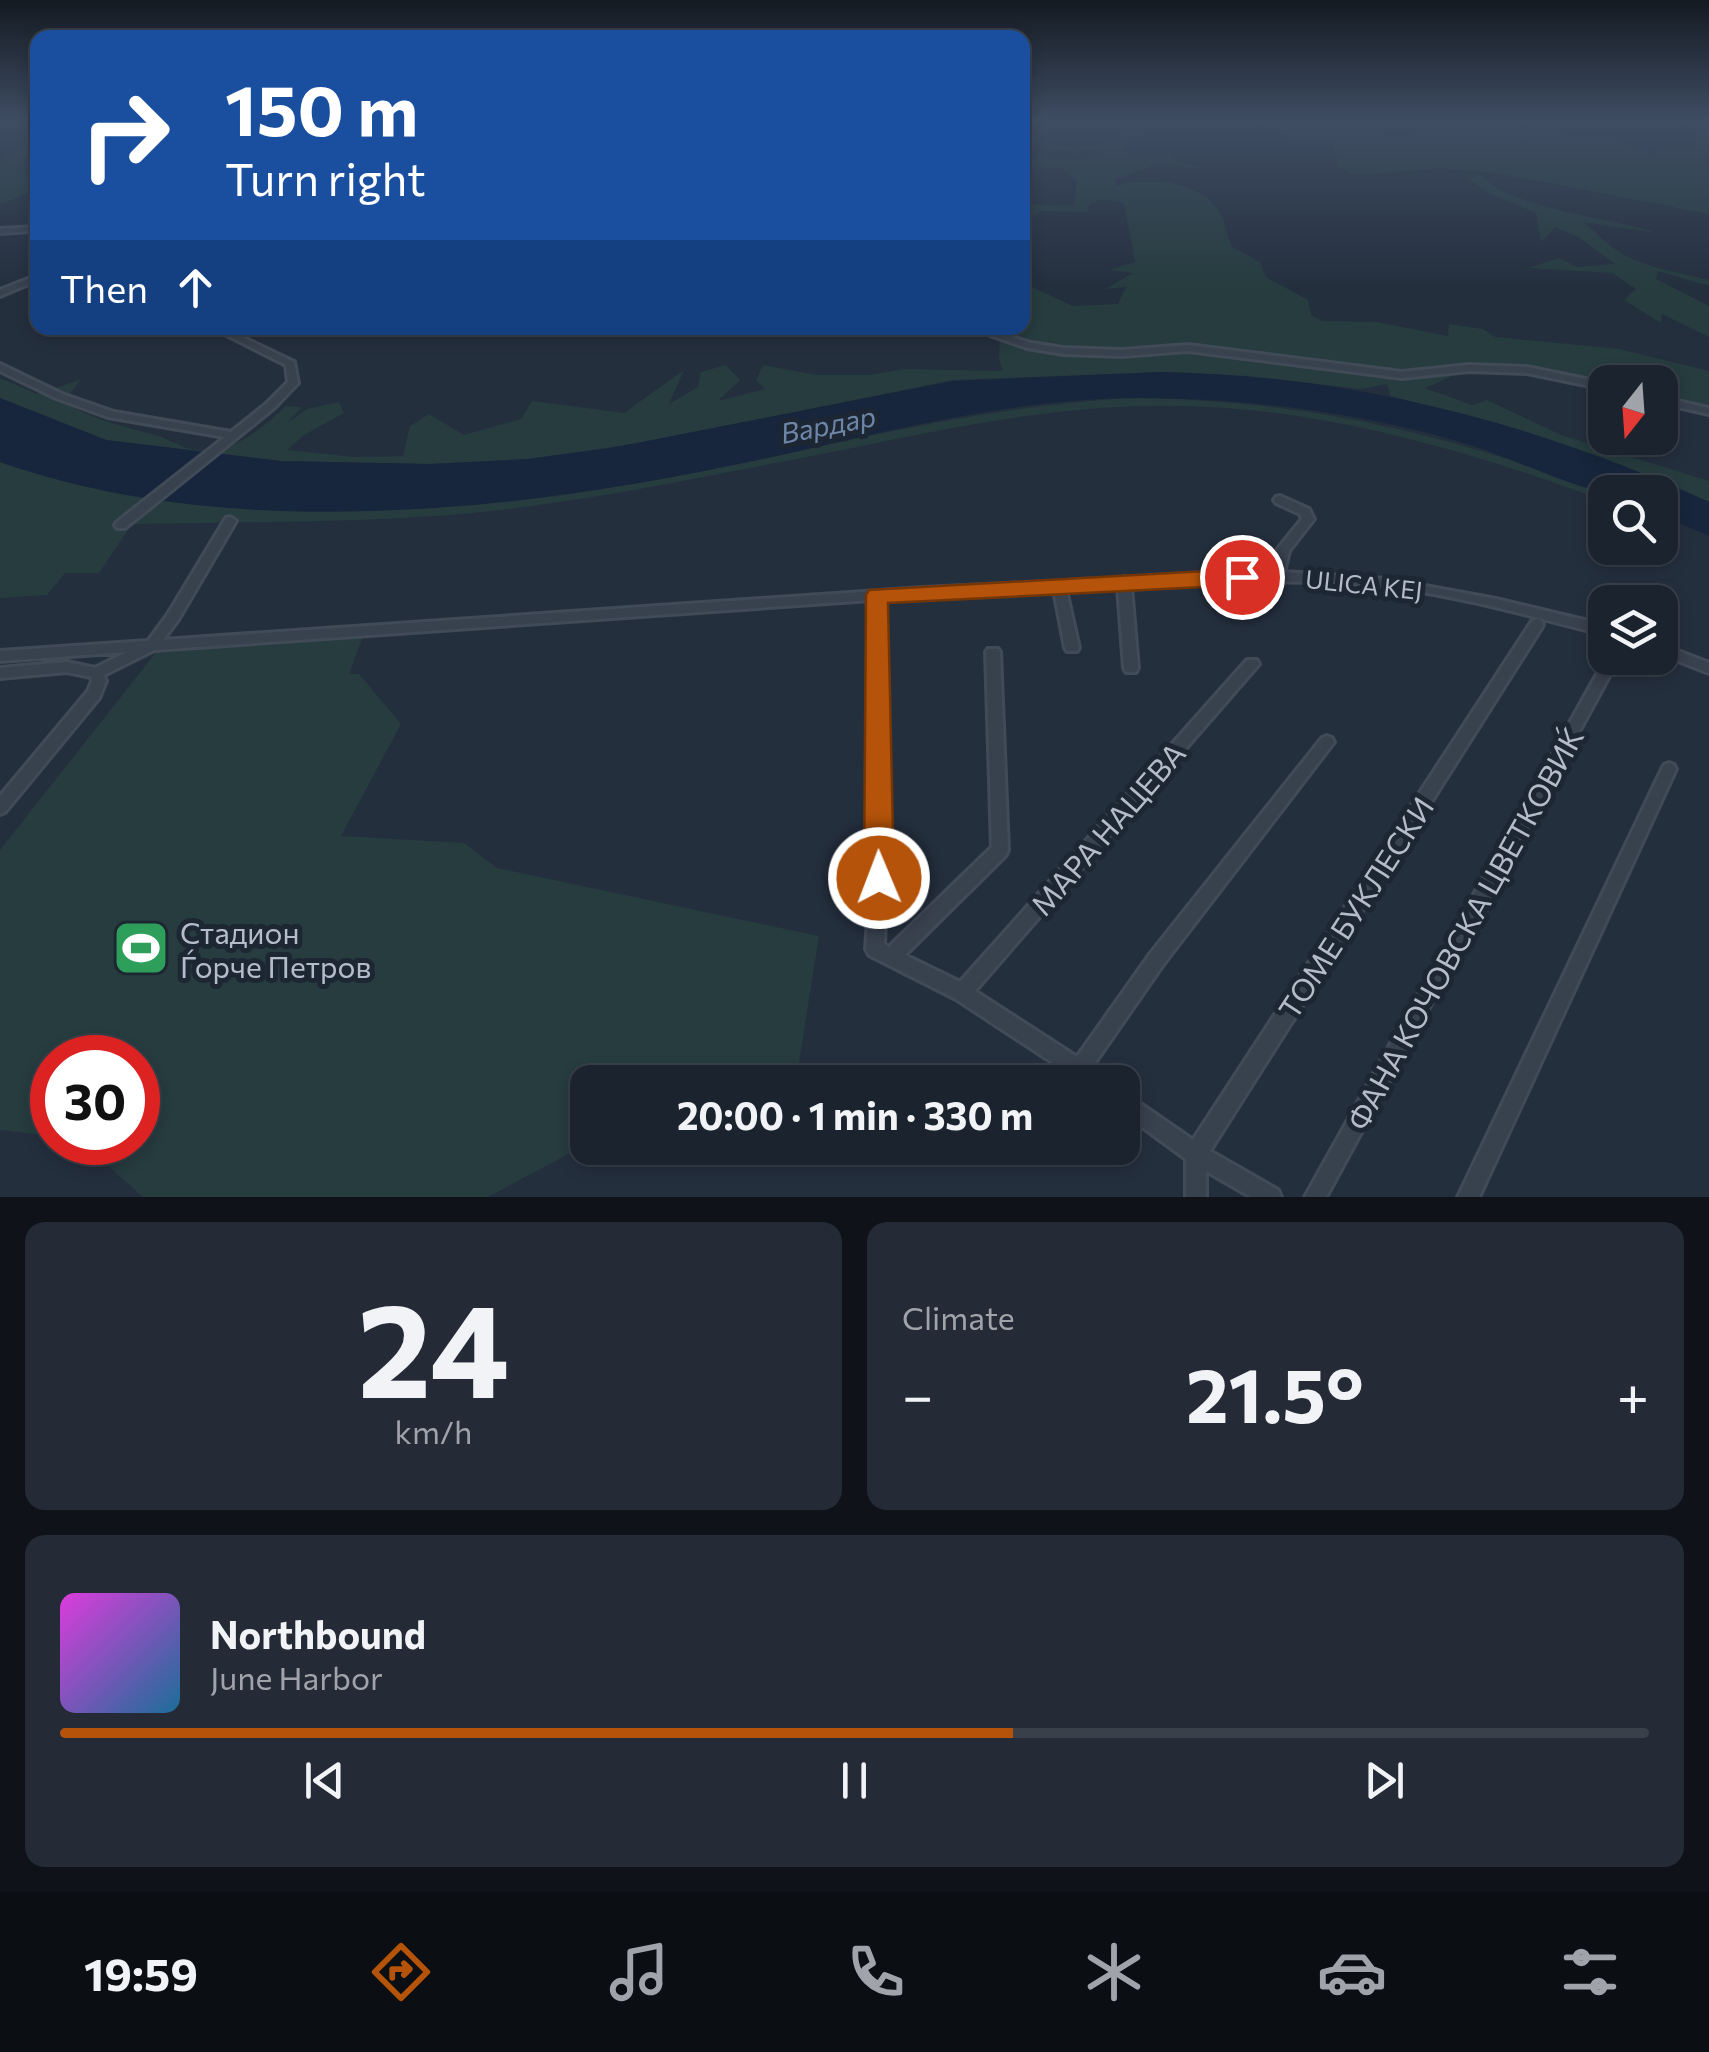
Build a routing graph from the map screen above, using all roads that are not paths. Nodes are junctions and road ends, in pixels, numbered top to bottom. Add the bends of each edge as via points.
1 (30, 230) edge
2 (0, 231) edge
3 (30, 280) edge
4 (0, 292) edge
5 (231, 335) edge
6 (996, 335) edge
7 (0, 367) edge
8 (1588, 382) edge
9 (1678, 404) edge
10 (1709, 411) edge
11 (228, 438) junction
12 (1280, 500) dead end
13 (230, 522) dead end
14 (121, 525) dead end
15 (1277, 576) junction
16 (1124, 581) junction
17 (1058, 585) junction
18 (877, 595) junction
19 (1537, 624) dead end
20 (1588, 626) edge
21 (151, 646) junction
22 (1072, 648) dead end
23 (993, 652) dead end
24 (0, 656) edge
25 (1678, 656) edge
26 (1252, 664) dead end
27 (1130, 668) dead end
28 (1709, 668) edge
29 (0, 673) edge
30 (96, 674) junction
31 (1603, 675) edge
32 (1327, 742) dead end
33 (1669, 770) dead end
34 (0, 807) edge
35 (883, 952) junction
36 (962, 993) junction
37 (1074, 1065) edge
38 (1083, 1065) edge
39 (1140, 1113) edge
40 (1196, 1154) junction
41 (1196, 1197) edge
42 (1271, 1197) edge
43 (1315, 1197) edge
44 (1468, 1197) edge

1 - 2 street
3 - 4 street
5 - 11 street via 293,367 288,389
6 - 8 street via 1063,351 1188,348 1402,375 1528,370
7 - 11 street via 112,415
9 - 10 street
11 - 14 street
12 - 15 street via 1308,520 1283,550
13 - 21 street
15 - 16 street, ULICA KEJ
15 - 20 street, ULICA KEJ via 1387,583
16 - 17 street, ULICA KEJ
16 - 27 street
17 - 18 street, ULICA KEJ
17 - 22 street
18 - 21 street, ULICA KEJ
18 - 35 street
19 - 40 street, ТОМЕ БУКЛЕСКИ
21 - 24 street, ULICA KEJ
21 - 30 street
23 - 35 street via 1000,850
25 - 28 street
26 - 36 street, МАРА НАЦЕВА
29 - 30 street via 67,667
30 - 34 street via 94,694
31 - 43 street, ФАНА КОЧОВСКА ЦВЕТКОВИЌ
32 - 38 street
33 - 44 street
35 - 36 street
36 - 37 street
39 - 40 street
40 - 41 street
40 - 42 street

